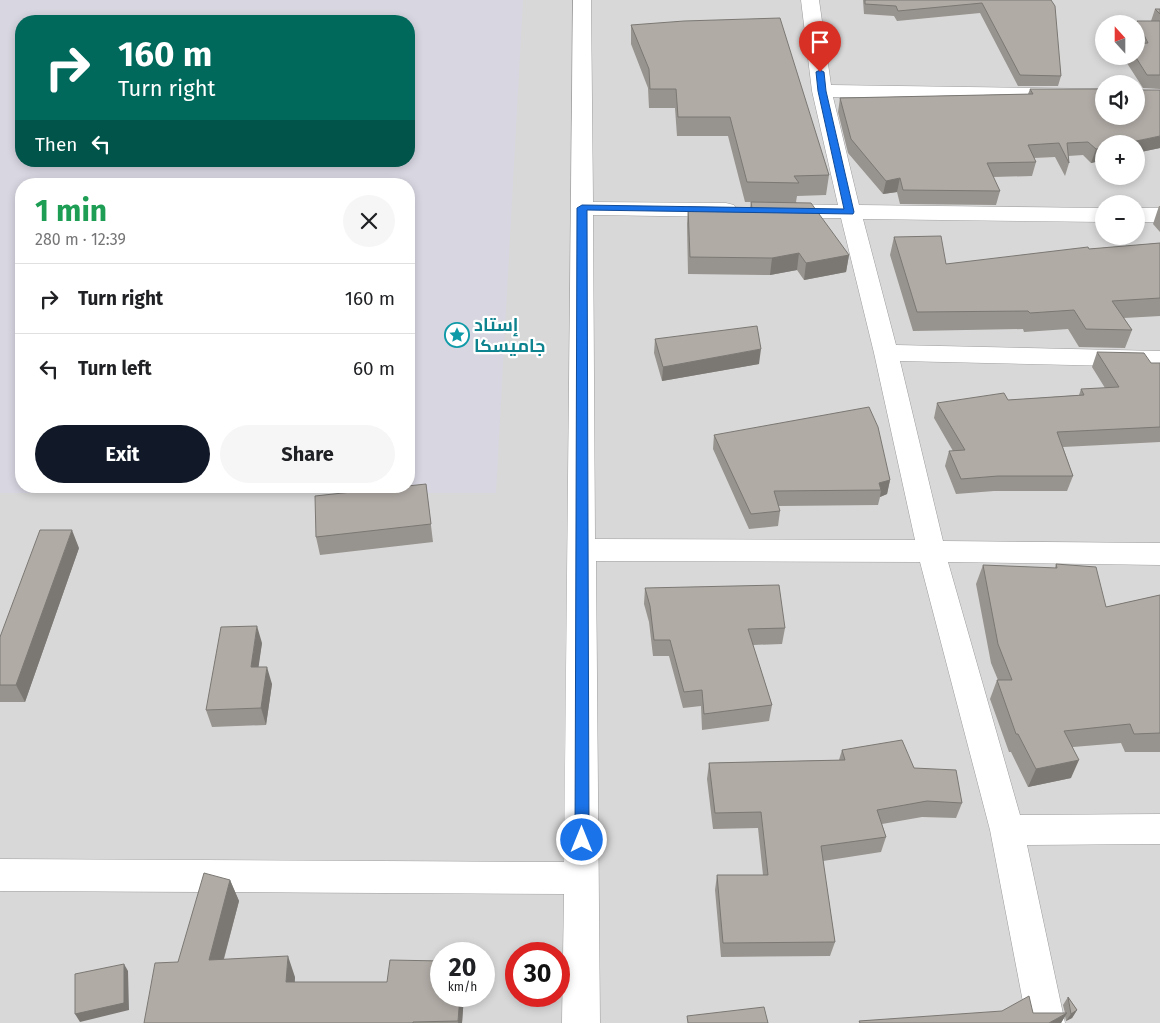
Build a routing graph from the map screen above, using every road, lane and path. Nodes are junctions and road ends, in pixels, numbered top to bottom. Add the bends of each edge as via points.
1 (582, 0) edge
2 (810, 0) edge
3 (822, 91) junction
4 (1095, 95) edge
5 (582, 208) junction
6 (850, 212) junction
7 (1095, 215) edge
8 (1145, 215) edge
9 (1160, 215) edge
10 (886, 353) junction
11 (1160, 359) edge
12 (583, 550) junction
13 (931, 551) junction
14 (1160, 554) edge
15 (1160, 829) edge
16 (1007, 830) junction
17 (0, 875) edge
18 (582, 878) junction
19 (581, 1023) edge
20 (1046, 1023) edge

1 - 5 street
2 - 3 street
3 - 4 street
3 - 6 street
5 - 6 street
5 - 12 street
6 - 7 street
6 - 10 street
8 - 9 street
10 - 11 street
10 - 13 street
12 - 13 street
12 - 18 street
13 - 14 street
13 - 16 street
15 - 16 street
16 - 20 street
17 - 18 street
18 - 19 street

